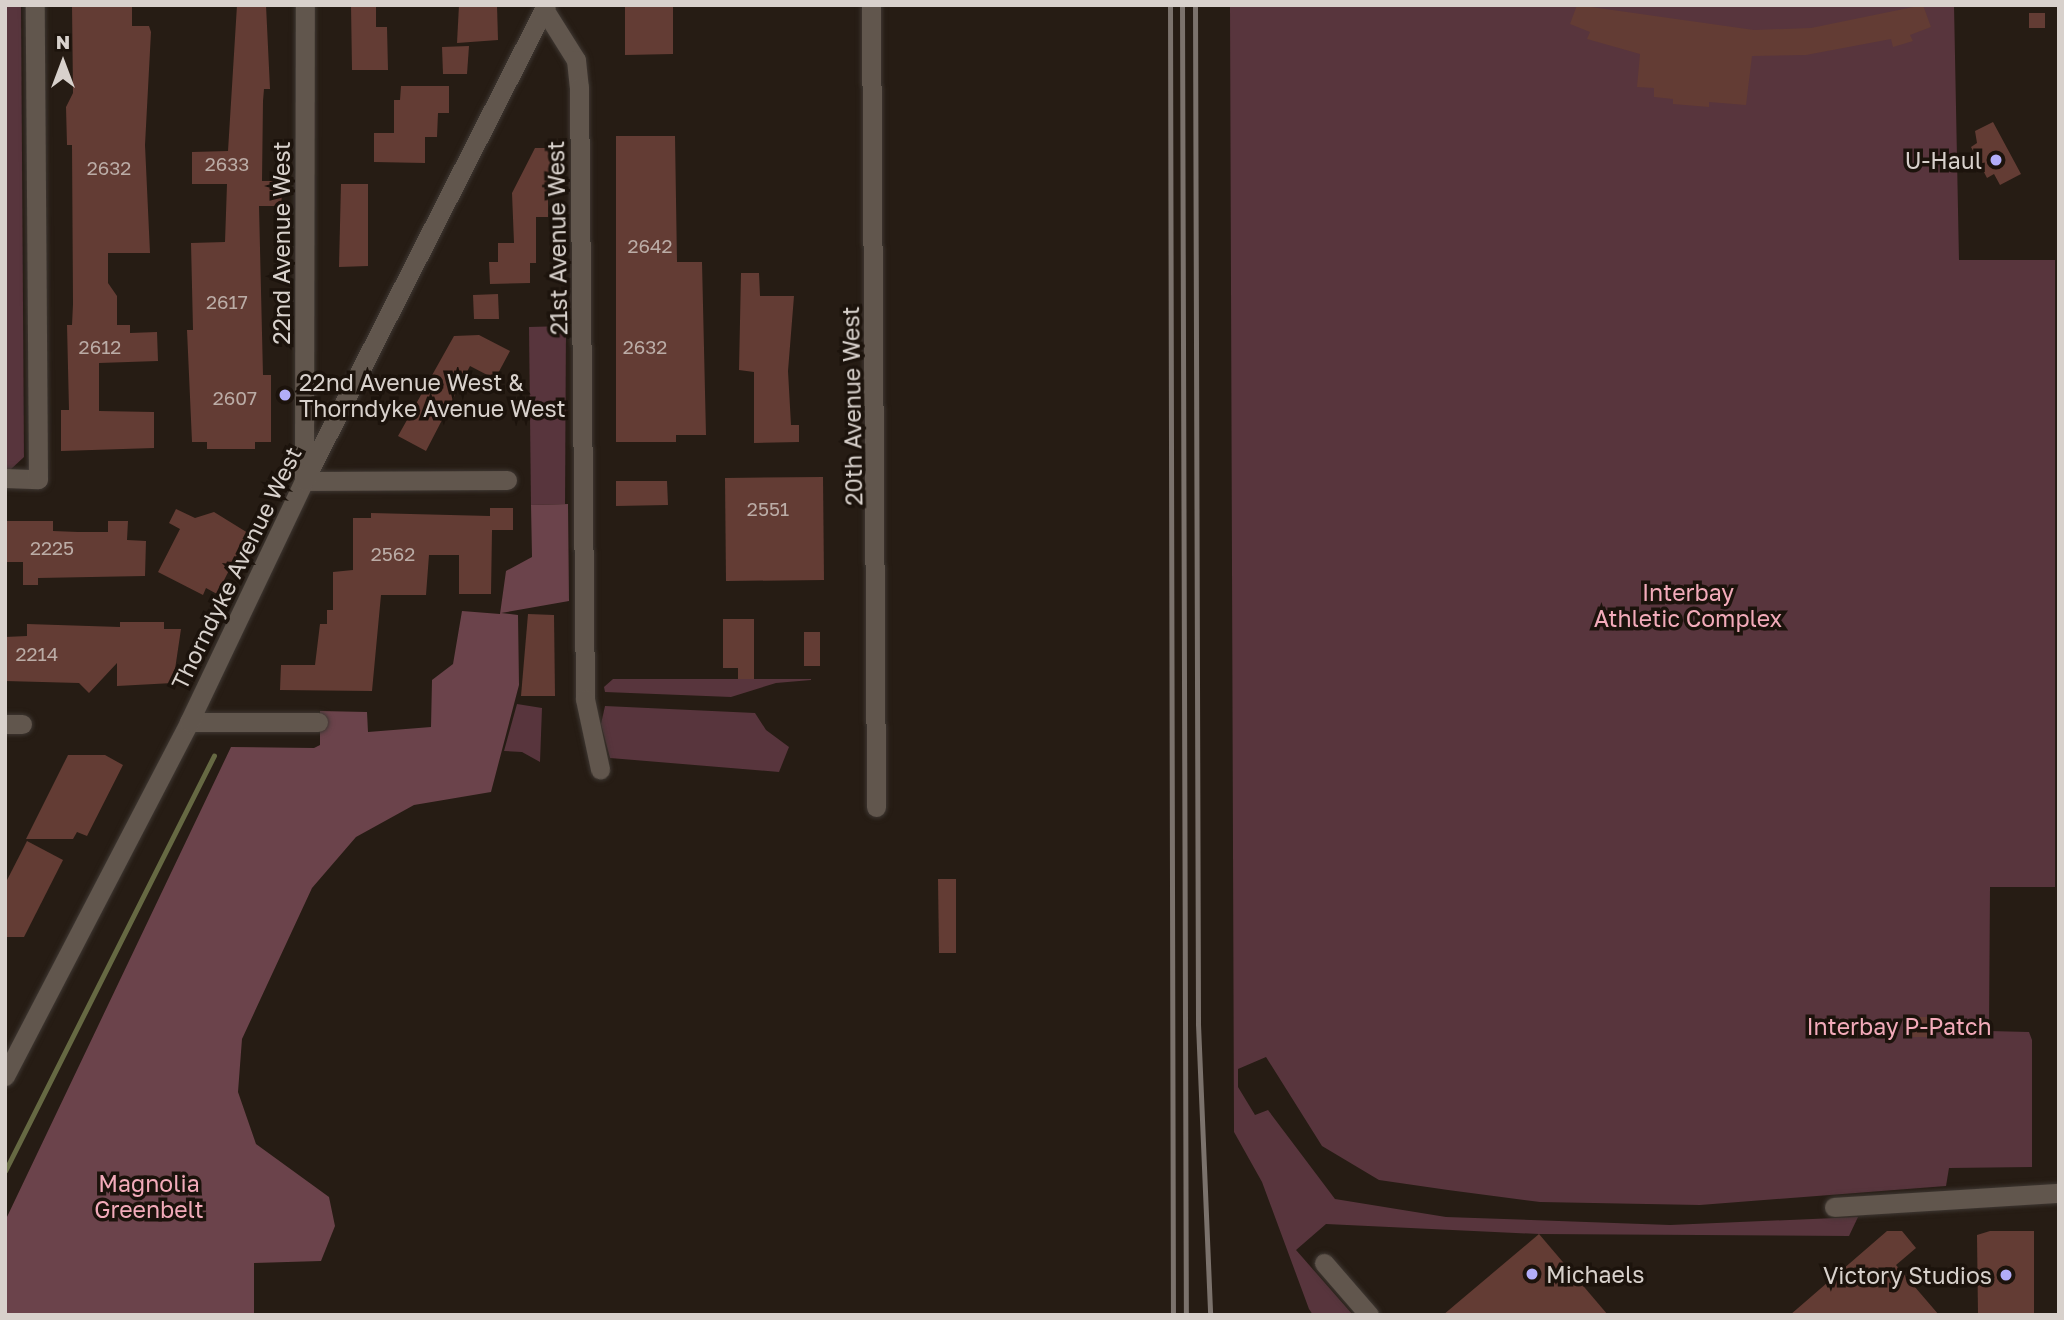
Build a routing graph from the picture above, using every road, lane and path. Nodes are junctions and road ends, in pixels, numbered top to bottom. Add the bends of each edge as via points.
1 (35, 5) edge
2 (305, 5) edge
3 (871, 5) edge
4 (545, 7) edge
5 (5, 478) edge
6 (507, 480) dead end
7 (304, 481) junction
8 (189, 722) junction
9 (318, 722) dead end
10 (600, 769) dead end
11 (876, 807) dead end
12 (5, 1076) edge
13 (2059, 1193) edge
14 (1834, 1207) dead end
15 (1324, 1263) dead end
16 (1369, 1315) edge

1 - 5 street via 38,479
2 - 7 street, 22nd Avenue West
3 - 11 street, 20th Avenue West
4 - 7 street, Thorndyke Avenue West
4 - 10 street, 21st Avenue West via 576,60 579,87 585,699
6 - 7 street
7 - 8 street, Thorndyke Avenue West
8 - 9 street
8 - 12 street, Thorndyke Avenue West
13 - 14 street
15 - 16 street

